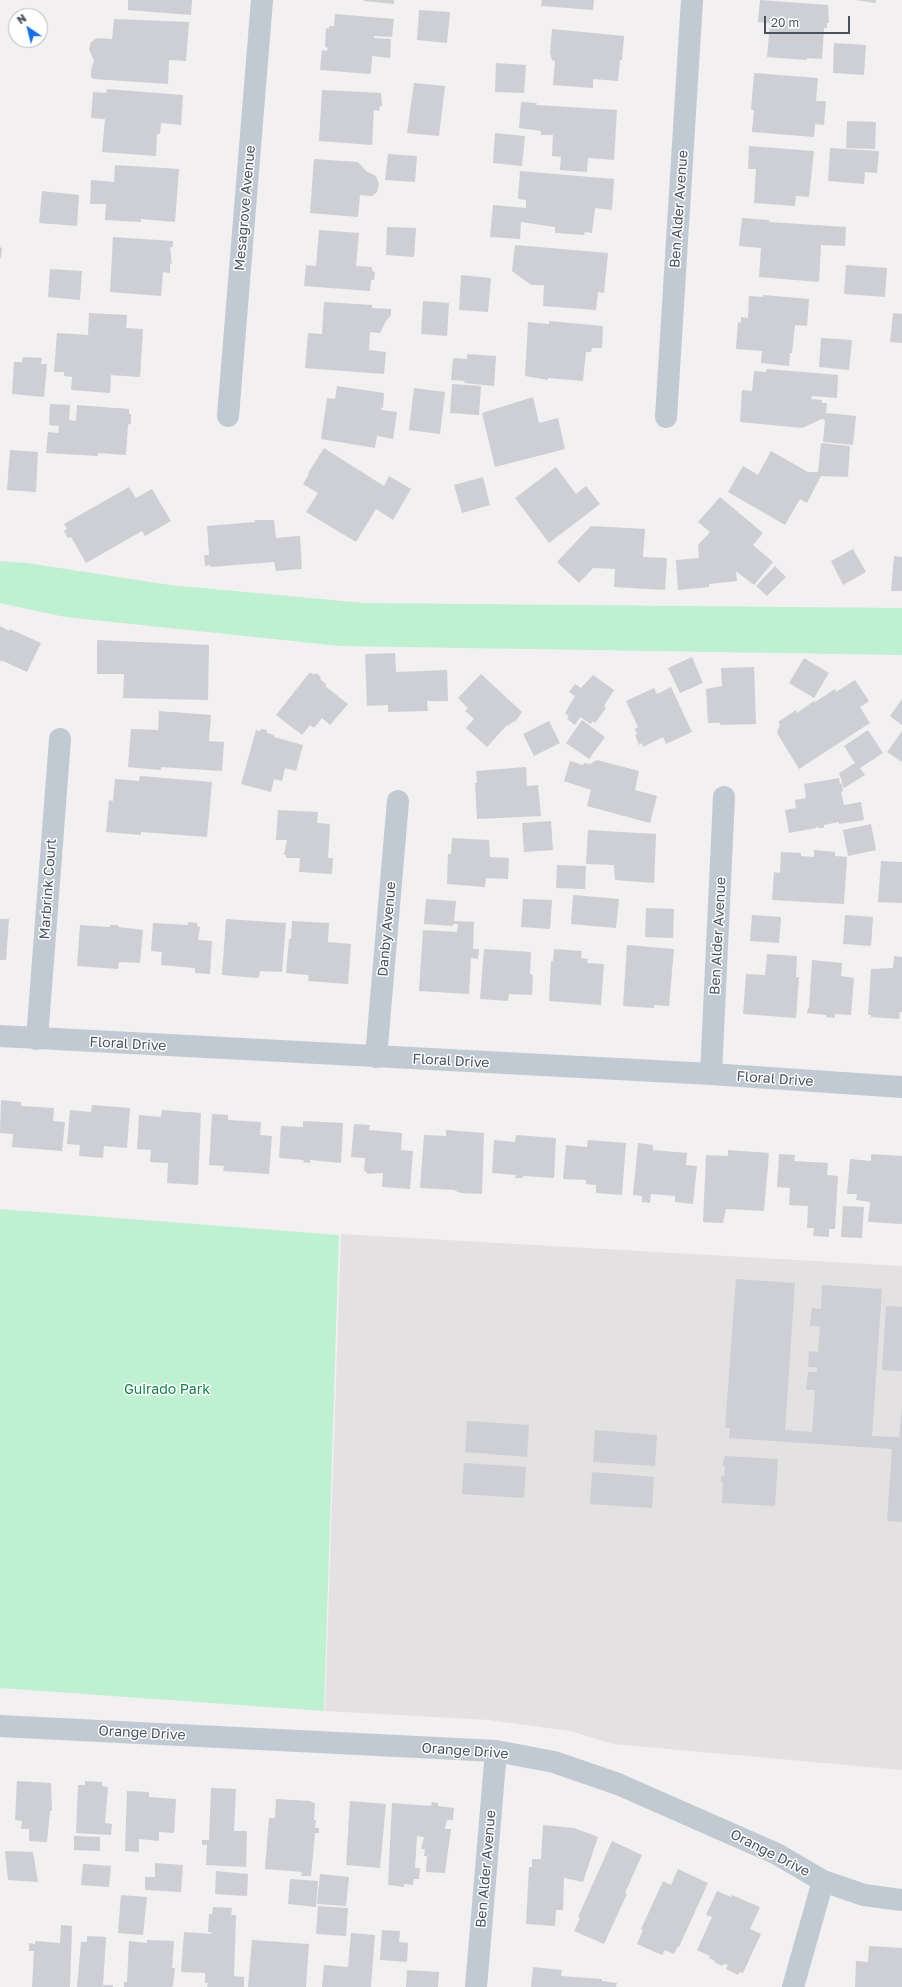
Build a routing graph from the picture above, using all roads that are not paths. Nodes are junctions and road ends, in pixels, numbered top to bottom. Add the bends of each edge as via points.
1 (262, 0) edge
2 (692, 0) edge
3 (228, 416) dead end
4 (666, 418) dead end
5 (60, 739) dead end
6 (724, 797) dead end
7 (398, 801) dead end
8 (0, 1036) edge
9 (37, 1039) junction
10 (376, 1057) junction
11 (711, 1074) junction
12 (902, 1087) edge
13 (0, 1726) edge
14 (496, 1751) junction
15 (823, 1881) junction
16 (902, 1900) edge
17 (476, 1987) edge
18 (793, 1987) edge

1 - 3 street, Mesagrove Avenue
2 - 4 street, Ben Alder Avenue
5 - 9 street, Marbrink Court
6 - 11 street, Ben Alder Avenue
7 - 10 street, Danby Avenue
8 - 9 street, Floral Drive
9 - 10 street, Floral Drive
10 - 11 street, Floral Drive
11 - 12 street, Floral Drive
13 - 14 street, Orange Drive
14 - 15 street, Orange Drive via 554,1762 618,1784 777,1854
14 - 17 street, Ben Alder Avenue
15 - 16 street, Orange Drive via 864,1895
15 - 18 street

